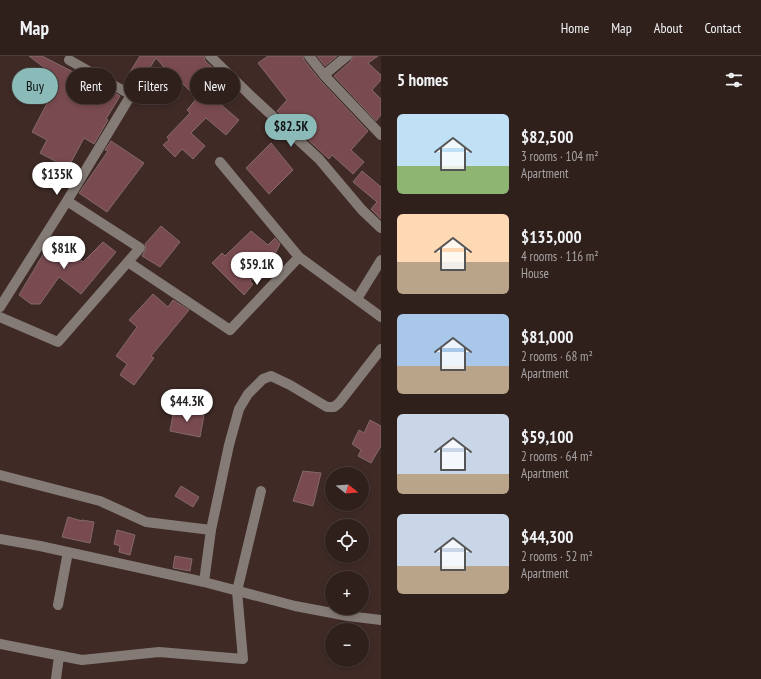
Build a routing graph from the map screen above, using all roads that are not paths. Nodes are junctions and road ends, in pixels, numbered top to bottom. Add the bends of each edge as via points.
1 (210, 56) edge
2 (309, 56) edge
3 (347, 56) edge
4 (70, 60) dead end
5 (324, 75) junction
6 (381, 135) edge
7 (220, 162) dead end
8 (67, 201) junction
9 (381, 228) edge
10 (299, 257) junction
11 (381, 260) edge
12 (128, 262) junction
13 (357, 299) junction
14 (0, 308) edge
15 (0, 317) edge
16 (381, 317) edge
17 (381, 349) edge
18 (0, 475) edge
19 (261, 491) dead end
20 (211, 530) junction
21 (0, 539) edge
22 (68, 552) junction
23 (204, 582) junction
24 (237, 591) junction
25 (58, 605) dead end
26 (381, 620) edge
27 (0, 644) edge
28 (59, 656) junction
29 (56, 679) edge

1 - 9 street via 319,159 362,210
2 - 5 street
3 - 5 street
4 - 8 street via 131,95
5 - 6 street
7 - 10 street
8 - 12 street via 140,248
8 - 14 street
10 - 12 street via 230,330
10 - 13 street
11 - 13 street
12 - 15 street via 58,342
13 - 16 street
17 - 20 street via 334,406 327,407 318,403 270,376 263,379 248,394 239,409 229,445
18 - 20 street via 100,501 146,522
19 - 24 street
20 - 23 street
21 - 22 street
22 - 23 street
22 - 25 street
23 - 24 street
24 - 26 street via 295,606
24 - 28 street via 243,659 159,652 82,660
27 - 28 street
28 - 29 street

